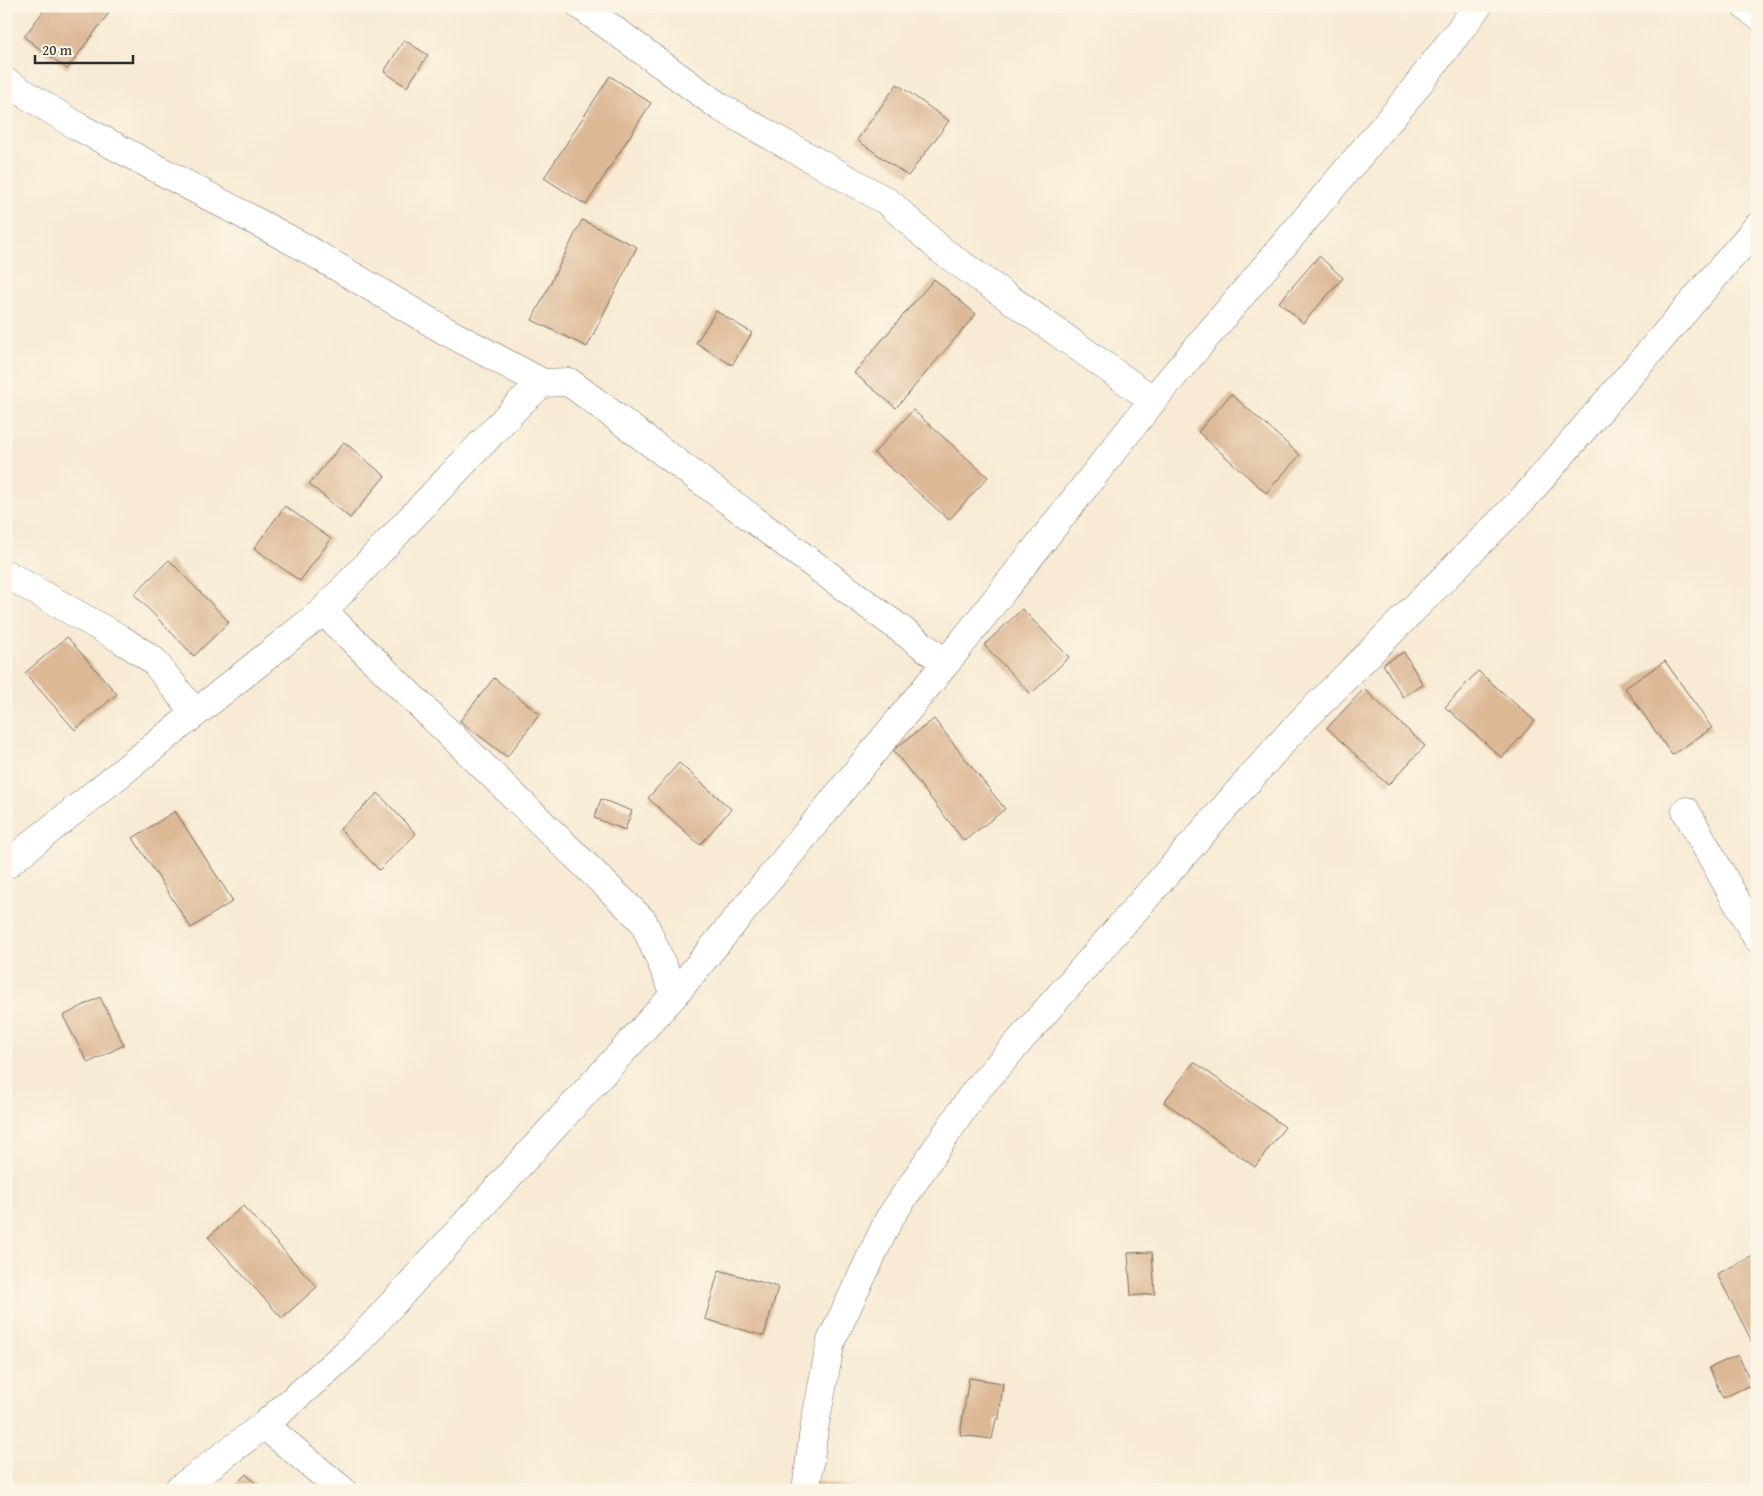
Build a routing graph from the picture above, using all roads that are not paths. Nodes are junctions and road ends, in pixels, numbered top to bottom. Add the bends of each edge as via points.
1 (581, 6) edge
2 (1478, 6) edge
3 (1745, 6) edge
4 (612, 14) edge
5 (1757, 15) edge
6 (6, 82) edge
7 (1757, 227) edge
8 (543, 383) junction
9 (1153, 400) junction
10 (6, 574) edge
11 (323, 612) junction
12 (946, 663) junction
13 (194, 712) junction
14 (1686, 811) dead end
15 (6, 865) edge
16 (1757, 938) edge
17 (675, 994) junction
18 (264, 1425) junction
19 (178, 1490) edge
20 (342, 1490) edge
21 (806, 1490) edge

1 - 4 street
2 - 9 street via 1406,100
3 - 5 street
4 - 9 street via 720,107 888,202 941,250
6 - 8 street via 77,126 300,244 444,330
7 - 21 street via 1525,496 1291,732 973,1094 888,1219 831,1341
8 - 11 street via 522,401
8 - 12 street via 569,382
9 - 12 street
10 - 13 street via 153,660
11 - 13 street
11 - 17 street via 643,921
12 - 17 street
13 - 15 street
14 - 16 street
17 - 18 street via 352,1348
18 - 19 street
18 - 20 street

